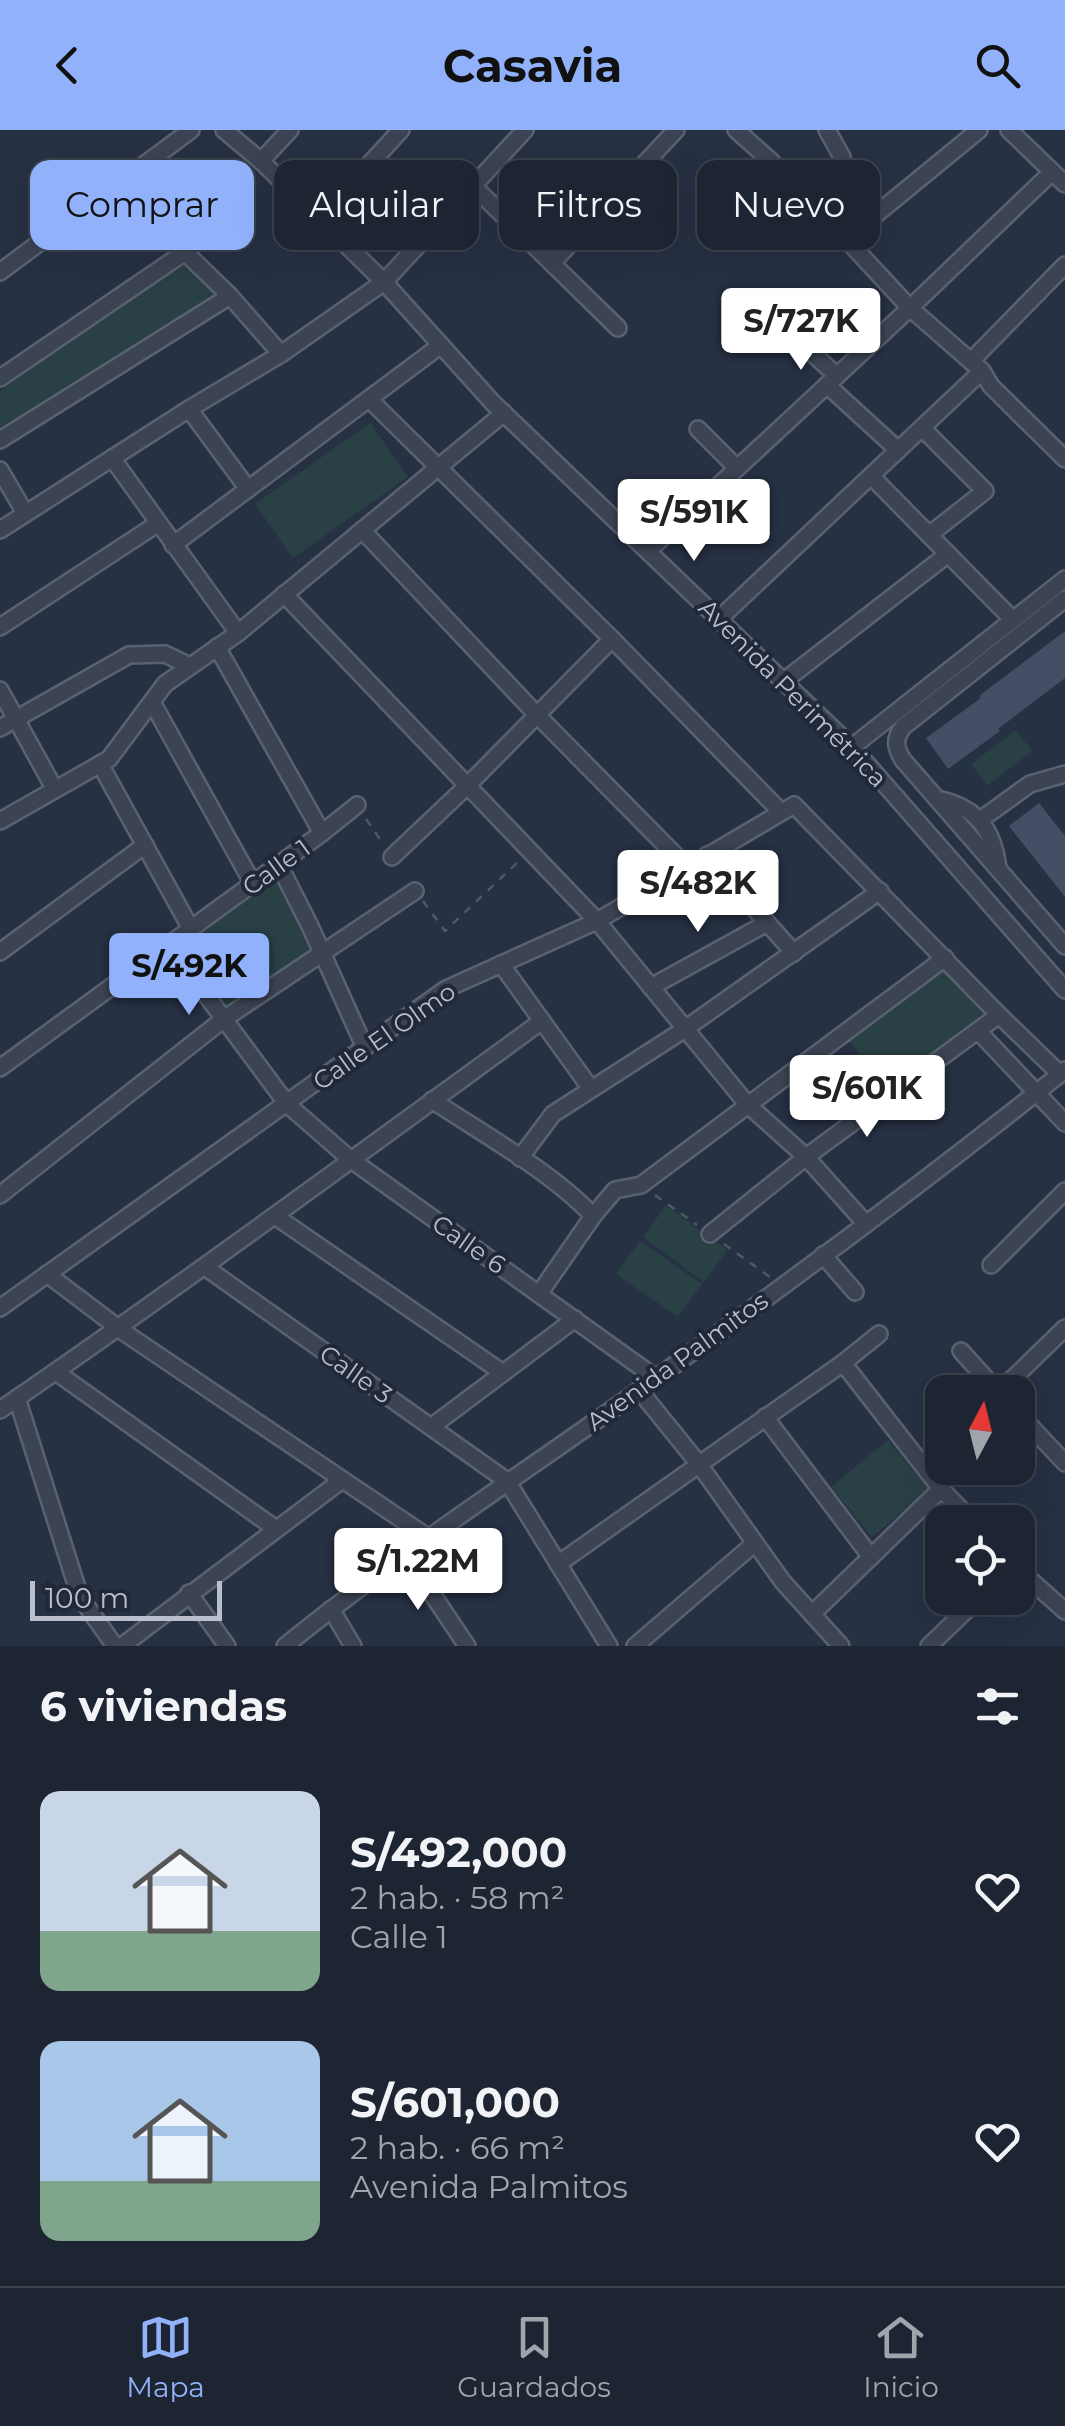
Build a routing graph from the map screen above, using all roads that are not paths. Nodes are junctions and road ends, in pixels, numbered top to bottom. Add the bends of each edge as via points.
1 (191, 130) edge
2 (224, 130) edge
3 (290, 130) edge
4 (401, 130) edge
5 (525, 130) edge
6 (676, 130) edge
7 (736, 130) edge
8 (827, 130) edge
9 (979, 130) edge
10 (1009, 130) edge
11 (1037, 130) edge
12 (1022, 142) junction
13 (151, 160) edge
14 (373, 160) edge
15 (770, 160) edge
16 (843, 160) edge
17 (262, 161) junction
18 (274, 173) edge
19 (1059, 178) edge
20 (479, 180) edge
21 (479, 192) edge
22 (30, 250) edge
23 (352, 250) edge
24 (414, 250) edge
25 (185, 252) joint
26 (552, 263) junction
27 (1065, 265) edge
28 (0, 272) edge
29 (384, 282) junction
30 (230, 296) junction
31 (910, 308) junction
32 (618, 328) dead end
33 (796, 338) dead end
34 (441, 345) junction
35 (281, 354) junction
36 (976, 366) junction
37 (0, 378) edge
38 (832, 381) junction
39 (369, 398) junction
40 (189, 409) junction
41 (504, 413) junction
42 (922, 428) junction
43 (698, 430) dead end
44 (0, 440) edge
45 (898, 450) junction
46 (112, 458) junction
47 (1065, 460) edge
48 (441, 468) junction
49 (737, 468) junction
50 (0, 470) edge
51 (871, 476) junction
52 (248, 490) junction
53 (25, 513) junction
54 (157, 524) junction
55 (0, 530) edge
56 (362, 530) junction
57 (929, 535) junction
58 (173, 546) junction
59 (648, 551) junction
60 (948, 554) junction
61 (1065, 579) edge
62 (284, 594) junction
63 (1065, 600) edge
64 (719, 618) junction
65 (1013, 620) junction
66 (0, 627) edge
67 (238, 632) junction
68 (612, 639) junction
69 (218, 647) junction
70 (190, 666) junction
71 (784, 681) junction
72 (0, 690) edge
73 (152, 702) junction
74 (536, 715) junction
75 (15, 720) junction
76 (0, 728) edge
77 (852, 746) junction
78 (100, 764) junction
79 (1065, 774) edge
80 (467, 786) junction
81 (54, 788) junction
82 (937, 799) junction
83 (357, 805) dead end
84 (788, 808) junction
85 (0, 820) edge
86 (980, 820) junction
87 (322, 833) junction
88 (144, 844) junction
89 (707, 856) junction
90 (392, 857) dead end
91 (279, 865) junction
92 (687, 867) junction
93 (998, 869) junction
94 (253, 884) junction
95 (415, 890) dead end
96 (880, 892) junction
97 (597, 921) junction
98 (768, 923) junction
99 (191, 929) junction
100 (169, 945) junction
101 (1065, 946) edge
102 (0, 952) edge
103 (322, 952) junction
104 (794, 952) junction
105 (945, 958) junction
106 (501, 964) junction
107 (651, 987) junction
108 (1065, 990) edge
109 (999, 1015) junction
110 (224, 1019) junction
111 (542, 1021) junction
112 (686, 1029) junction
113 (978, 1031) junction
114 (365, 1048) junction
115 (0, 1066) edge
116 (1063, 1072) edge
117 (591, 1090) junction
118 (1035, 1093) junction
119 (432, 1100) junction
120 (288, 1104) junction
121 (747, 1104) junction
122 (1065, 1123) edge
123 (520, 1158) junction
124 (806, 1158) junction
125 (350, 1159) junction
126 (1065, 1192) edge
127 (0, 1194) edge
128 (275, 1216) junction
129 (593, 1216) junction
130 (866, 1224) junction
131 (710, 1234) dead end
132 (823, 1254) junction
133 (990, 1265) dead end
134 (205, 1267) junction
135 (47, 1274) junction
136 (856, 1292) dead end
137 (539, 1294) junction
138 (0, 1308) edge
139 (575, 1319) junction
140 (119, 1328) junction
141 (1065, 1328) edge
142 (878, 1334) dead end
143 (961, 1350) dead end
144 (843, 1363) junction
145 (56, 1372) junction
146 (503, 1374) junction
147 (983, 1375) edge
148 (1016, 1375) edge
149 (656, 1378) junction
150 (639, 1390) junction
151 (17, 1398) junction
152 (0, 1410) edge
153 (765, 1417) junction
154 (430, 1427) junction
155 (1035, 1431) edge
156 (698, 1463) junction
157 (1065, 1464) edge
158 (342, 1480) junction
159 (507, 1481) junction
160 (941, 1489) junction
161 (957, 1505) edge
162 (276, 1529) junction
163 (429, 1538) junction
164 (754, 1543) junction
165 (406, 1554) junction
166 (871, 1557) junction
167 (558, 1564) junction
168 (1035, 1584) edge
169 (190, 1593) junction
170 (331, 1609) junction
171 (1065, 1611) edge
172 (812, 1614) junction
173 (961, 1615) edge
174 (118, 1646) edge
175 (227, 1646) edge
176 (284, 1646) edge
177 (353, 1646) edge
178 (466, 1646) edge
179 (609, 1646) edge
180 (635, 1646) edge
181 (841, 1646) edge
182 (929, 1646) edge

1 - 13 street
2 - 17 street, Avenida Perimétrica
3 - 17 street
4 - 14 street
5 - 20 street
6 - 26 street
7 - 15 street
8 - 16 street
9 - 31 street via 846,239
10 - 12 street
11 - 12 street
12 - 19 street
17 - 18 street, Avenida Perimétrica
19 - 31 street
21 - 26 street
22 - 28 street
23 - 29 street, Avenida Perimétrica
24 - 29 street
25 - 30 street
25 - 37 street
26 - 32 street
27 - 36 street
29 - 34 street, Avenida Perimétrica
29 - 35 street
30 - 35 street
30 - 44 street
31 - 36 street
31 - 38 street
33 - 38 street
34 - 39 street
34 - 41 street, Avenida Perimétrica
35 - 40 street
36 - 42 street
36 - 47 street
38 - 45 street
38 - 49 street
39 - 48 street
39 - 52 street
40 - 46 street
40 - 52 street
41 - 48 street
41 - 59 street, Avenida Perimétrica
42 - 45 street
42 - 57 street via 985,491
43 - 49 street
45 - 51 street
46 - 53 street
46 - 54 street
48 - 56 street
48 - 68 street
49 - 59 street
50 - 53 street
51 - 57 street
51 - 64 street
52 - 58 street
53 - 55 street
54 - 58 street
54 - 66 street
56 - 62 street
56 - 74 street
57 - 60 street
58 - 67 street
59 - 64 street, Avenida Perimétrica
60 - 65 street
60 - 71 street
61 - 65 street
62 - 67 street
62 - 80 street
63 - 82 street via 898,734 897,751
64 - 71 street, Avenida Perimétrica
65 - 77 street
67 - 69 street
68 - 74 street
68 - 84 street
69 - 70 street
69 - 87 street
70 - 73 street
70 - 75 street via 165,654 129,655
71 - 77 street, Avenida Perimétrica
72 - 75 street
73 - 78 street
73 - 94 street
74 - 80 street
74 - 92 street
75 - 76 street
75 - 81 street
77 - 108 street, Avenida Perimétrica
78 - 81 street
78 - 88 street
79 - 86 street via 1030,784
80 - 90 street
80 - 97 street
81 - 85 street
82 - 86 street
82 - 93 street
83 - 87 street, Calle 1
84 - 89 street, Calle El Olmo
84 - 96 street
86 - 93 street
87 - 91 street, Calle 1
88 - 99 street
88 - 102 street
89 - 92 street, Calle El Olmo
89 - 98 street
91 - 94 street, Calle 1
91 - 103 street
92 - 97 street, Calle El Olmo
93 - 101 street
94 - 99 street, Calle 1
95 - 103 street
96 - 104 street
96 - 105 street
97 - 106 street, Calle El Olmo
97 - 107 street
98 - 104 street
98 - 107 street
99 - 100 street, Calle 1
100 - 110 street, Calle 6
100 - 115 street, Calle 1
103 - 110 street
103 - 114 street
104 - 112 street
105 - 109 street
105 - 121 street
106 - 111 street
106 - 114 street, Calle El Olmo via 446,989
107 - 112 street
109 - 113 street
109 - 116 street
110 - 120 street, Calle 6
110 - 127 street
111 - 117 street
111 - 119 street
112 - 117 street
112 - 121 street
113 - 118 street
113 - 124 street
114 - 120 street, Calle El Olmo
116 - 118 street, Avenida Palmitos
117 - 123 street via 553,1114
118 - 122 street
118 - 130 street, Avenida Palmitos
119 - 123 street
119 - 125 street
120 - 125 street, Calle 6
120 - 135 street, Calle El Olmo
121 - 124 street
121 - 129 street via 641,1185 615,1190
123 - 129 street
124 - 130 street
124 - 131 street
125 - 128 street
125 - 137 street, Calle 6
126 - 133 street
128 - 134 street
128 - 146 street
129 - 137 street
130 - 132 street, Avenida Palmitos
132 - 136 street
132 - 149 street, Avenida Palmitos
134 - 140 street
134 - 154 street, Calle 3
135 - 138 street, Calle El Olmo
135 - 140 street
137 - 139 street, Calle 6
139 - 146 street
139 - 149 street, Calle 6
140 - 145 street
140 - 158 street
141 - 148 street
142 - 144 street
143 - 147 street
144 - 153 street
144 - 160 street
145 - 151 street
145 - 162 street
146 - 154 street
149 - 150 street, Avenida Palmitos
150 - 156 street
150 - 159 street, Avenida Palmitos
151 - 152 street
151 - 174 street via 80,1598
153 - 156 street
153 - 166 street
154 - 159 street, Calle 3
155 - 157 street
156 - 164 street
156 - 167 street
158 - 162 street
158 - 163 street
159 - 163 street, Avenida Palmitos
159 - 167 street
160 - 161 street
160 - 166 street
162 - 169 street
163 - 165 street, Avenida Palmitos
164 - 172 street
164 - 180 street
165 - 170 street, Avenida Palmitos
165 - 178 street
166 - 172 street
167 - 179 street
168 - 171 street
169 - 174 street
169 - 175 street
170 - 176 street, Avenida Palmitos
170 - 177 street
172 - 181 street
173 - 182 street

